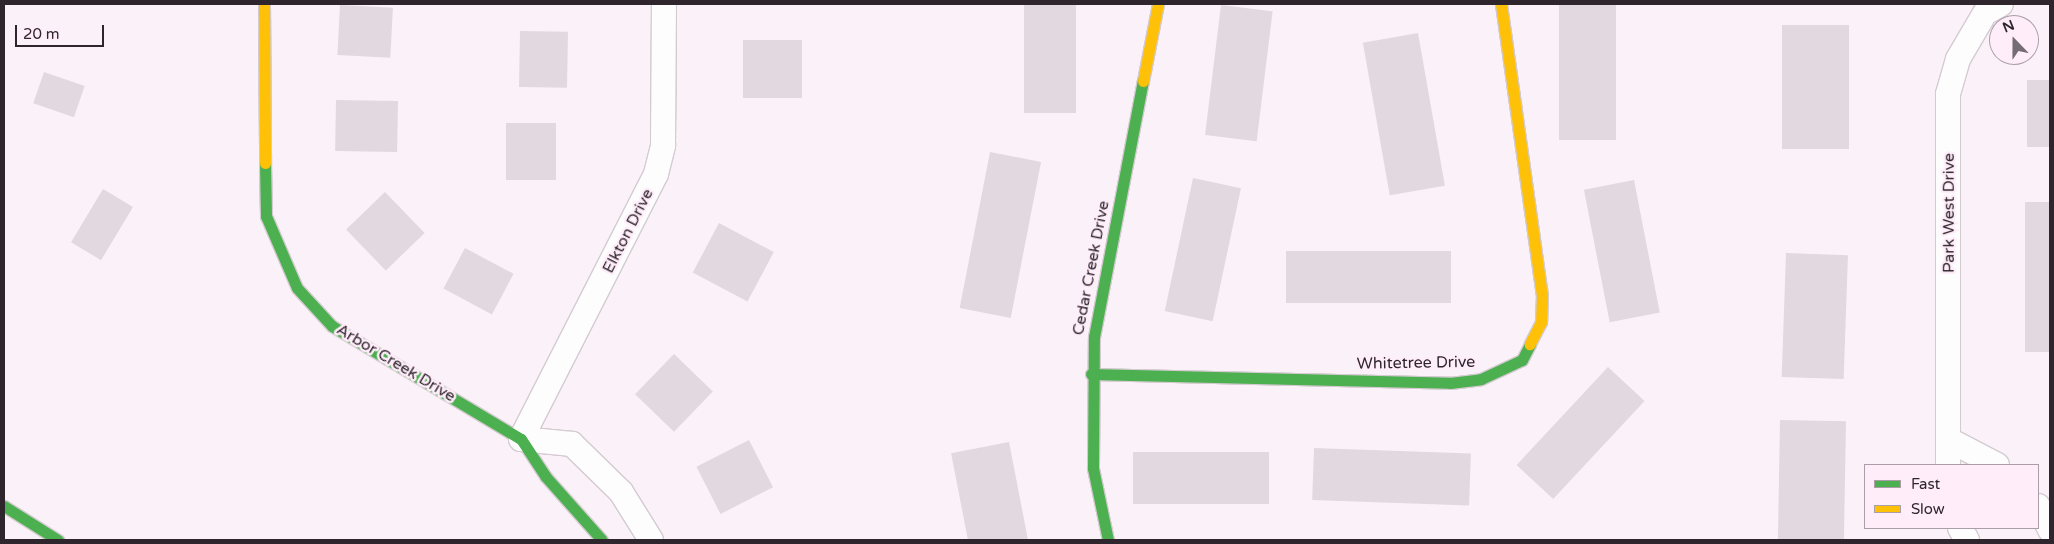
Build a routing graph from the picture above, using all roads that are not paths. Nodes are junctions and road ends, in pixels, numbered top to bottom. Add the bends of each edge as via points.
1 (264, 4) edge
2 (664, 4) edge
3 (1158, 4) edge
4 (1502, 4) edge
5 (2001, 4) edge
6 (1091, 374) junction
7 (521, 438) junction
8 (1949, 440) junction
9 (1948, 464) edge
10 (1995, 464) edge
11 (4, 506) edge
12 (2039, 508) edge
13 (1961, 529) edge
14 (2050, 530) edge
15 (58, 540) edge
16 (602, 540) edge
17 (651, 540) edge
18 (1108, 540) edge
19 (1967, 540) edge

1 - 7 street, Arbor Creek Drive via 266,216 297,288 332,326
2 - 7 street, Elkton Drive via 663,145 656,174
3 - 6 street, Cedar Creek Drive via 1094,337
4 - 6 street, Whitetree Drive via 1542,295 1541,322 1522,360 1481,380 1450,382
5 - 8 street, Park West Drive via 1985,13 1962,51 1948,94
6 - 18 street, Cedar Creek Drive via 1093,468
7 - 16 street, Arbor Creek Drive via 546,477
7 - 17 street, Arbor Creek Drive via 572,444 622,492
8 - 9 street, Park West Drive
8 - 10 street
11 - 15 street
12 - 14 street
13 - 19 street

